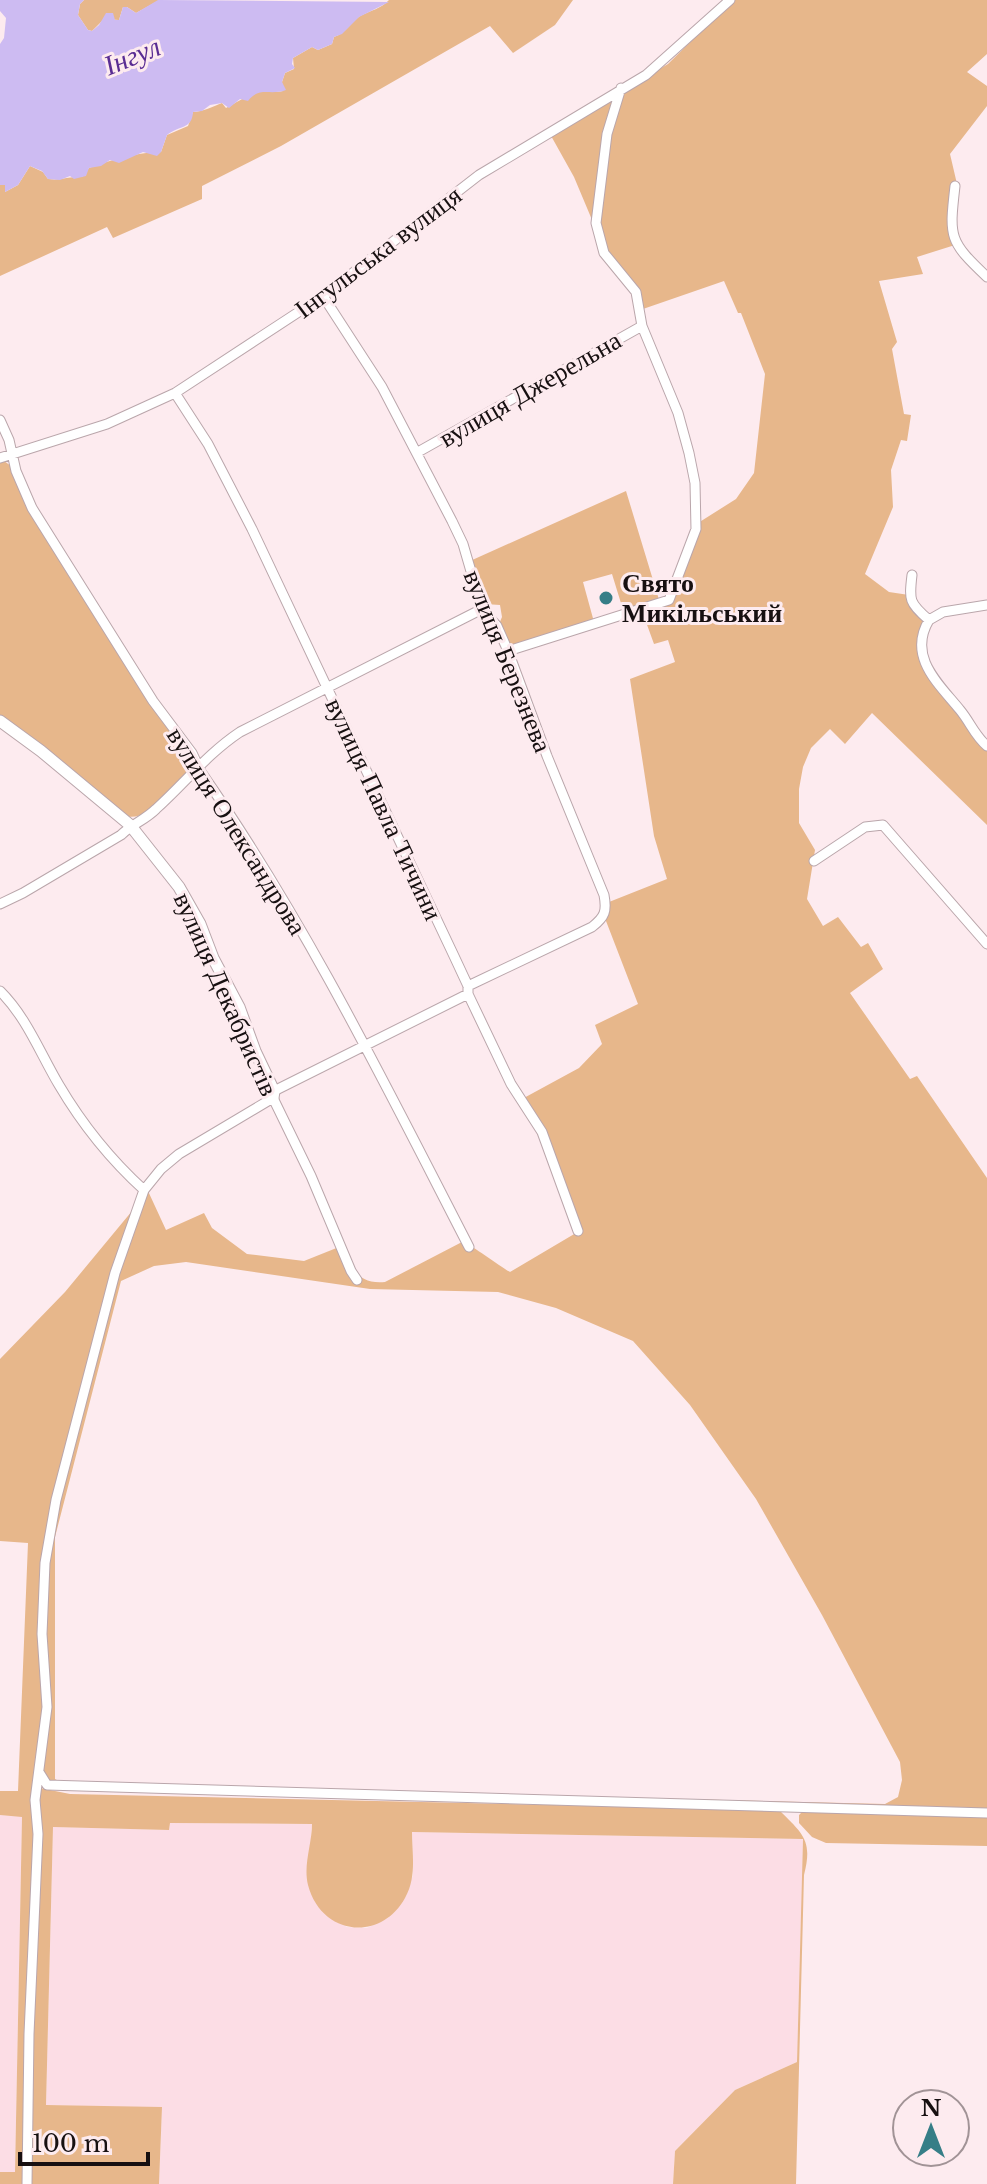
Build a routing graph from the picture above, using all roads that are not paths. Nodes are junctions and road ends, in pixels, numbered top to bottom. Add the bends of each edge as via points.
1 (730, 0) edge
2 (621, 88) junction
3 (955, 186) dead end
4 (987, 277) edge
5 (323, 296) junction
6 (642, 326) junction
7 (175, 393) junction
8 (0, 420) edge
9 (418, 452) junction
10 (13, 455) junction
11 (0, 458) edge
12 (912, 575) dead end
13 (987, 605) edge
14 (482, 609) junction
15 (929, 620) junction
16 (508, 651) junction
17 (328, 690) junction
18 (0, 721) edge
19 (987, 746) edge
20 (198, 765) junction
21 (130, 825) junction
22 (814, 861) dead end
23 (0, 904) edge
24 (987, 944) edge
25 (468, 990) junction
26 (0, 991) edge
27 (365, 1046) junction
28 (274, 1094) junction
29 (144, 1190) junction
30 (578, 1231) dead end
31 (469, 1247) dead end
32 (357, 1280) dead end
33 (42, 1786) junction
34 (987, 1813) edge
35 (27, 2184) edge

1 - 2 street, Інгульська вулиця via 646,75
2 - 5 street, Інгульська вулиця via 479,175
2 - 6 street, вулиця Джерельна via 607,134 596,223 604,253 636,292
3 - 4 street via 954,239
5 - 7 street, Інгульська вулиця
5 - 9 street, вулиця Березнева
6 - 9 street, вулиця Джерельна
6 - 16 street, вулиця Джерельна via 683,429 695,483 696,529 673,594 661,604
7 - 10 street, Інгульська вулиця via 107,424
7 - 17 street, вулиця Павла Тичини via 208,444
8 - 10 street, вулиця Олександрова
9 - 14 street, вулиця Березнева via 463,544
10 - 11 street, Інгульська вулиця
10 - 20 street, вулиця Олександрова via 32,508
12 - 15 street via 912,604
13 - 15 street via 943,612
14 - 16 street, вулиця Березнева
14 - 17 street
15 - 19 street via 923,650 928,673
16 - 25 street, вулиця Березнева via 607,908 592,927
17 - 20 street via 240,732
17 - 25 street, вулиця Павла Тичини
18 - 21 street, вулиця Декабристів
20 - 21 street via 155,811
20 - 27 street, вулиця Олександрова via 274,884
21 - 23 street
21 - 28 street, вулиця Декабристів via 189,900
22 - 24 street via 865,827 888,827
25 - 27 street
25 - 30 street, вулиця Павла Тичини via 511,1084 542,1132
26 - 29 street via 31,1032 84,1123
27 - 28 street
27 - 31 street, вулиця Олександрова
28 - 29 street via 179,1154
28 - 32 street, вулиця Декабристів
29 - 33 street via 115,1273 49,1534 42,1634 47,1707
33 - 34 street
33 - 35 street

